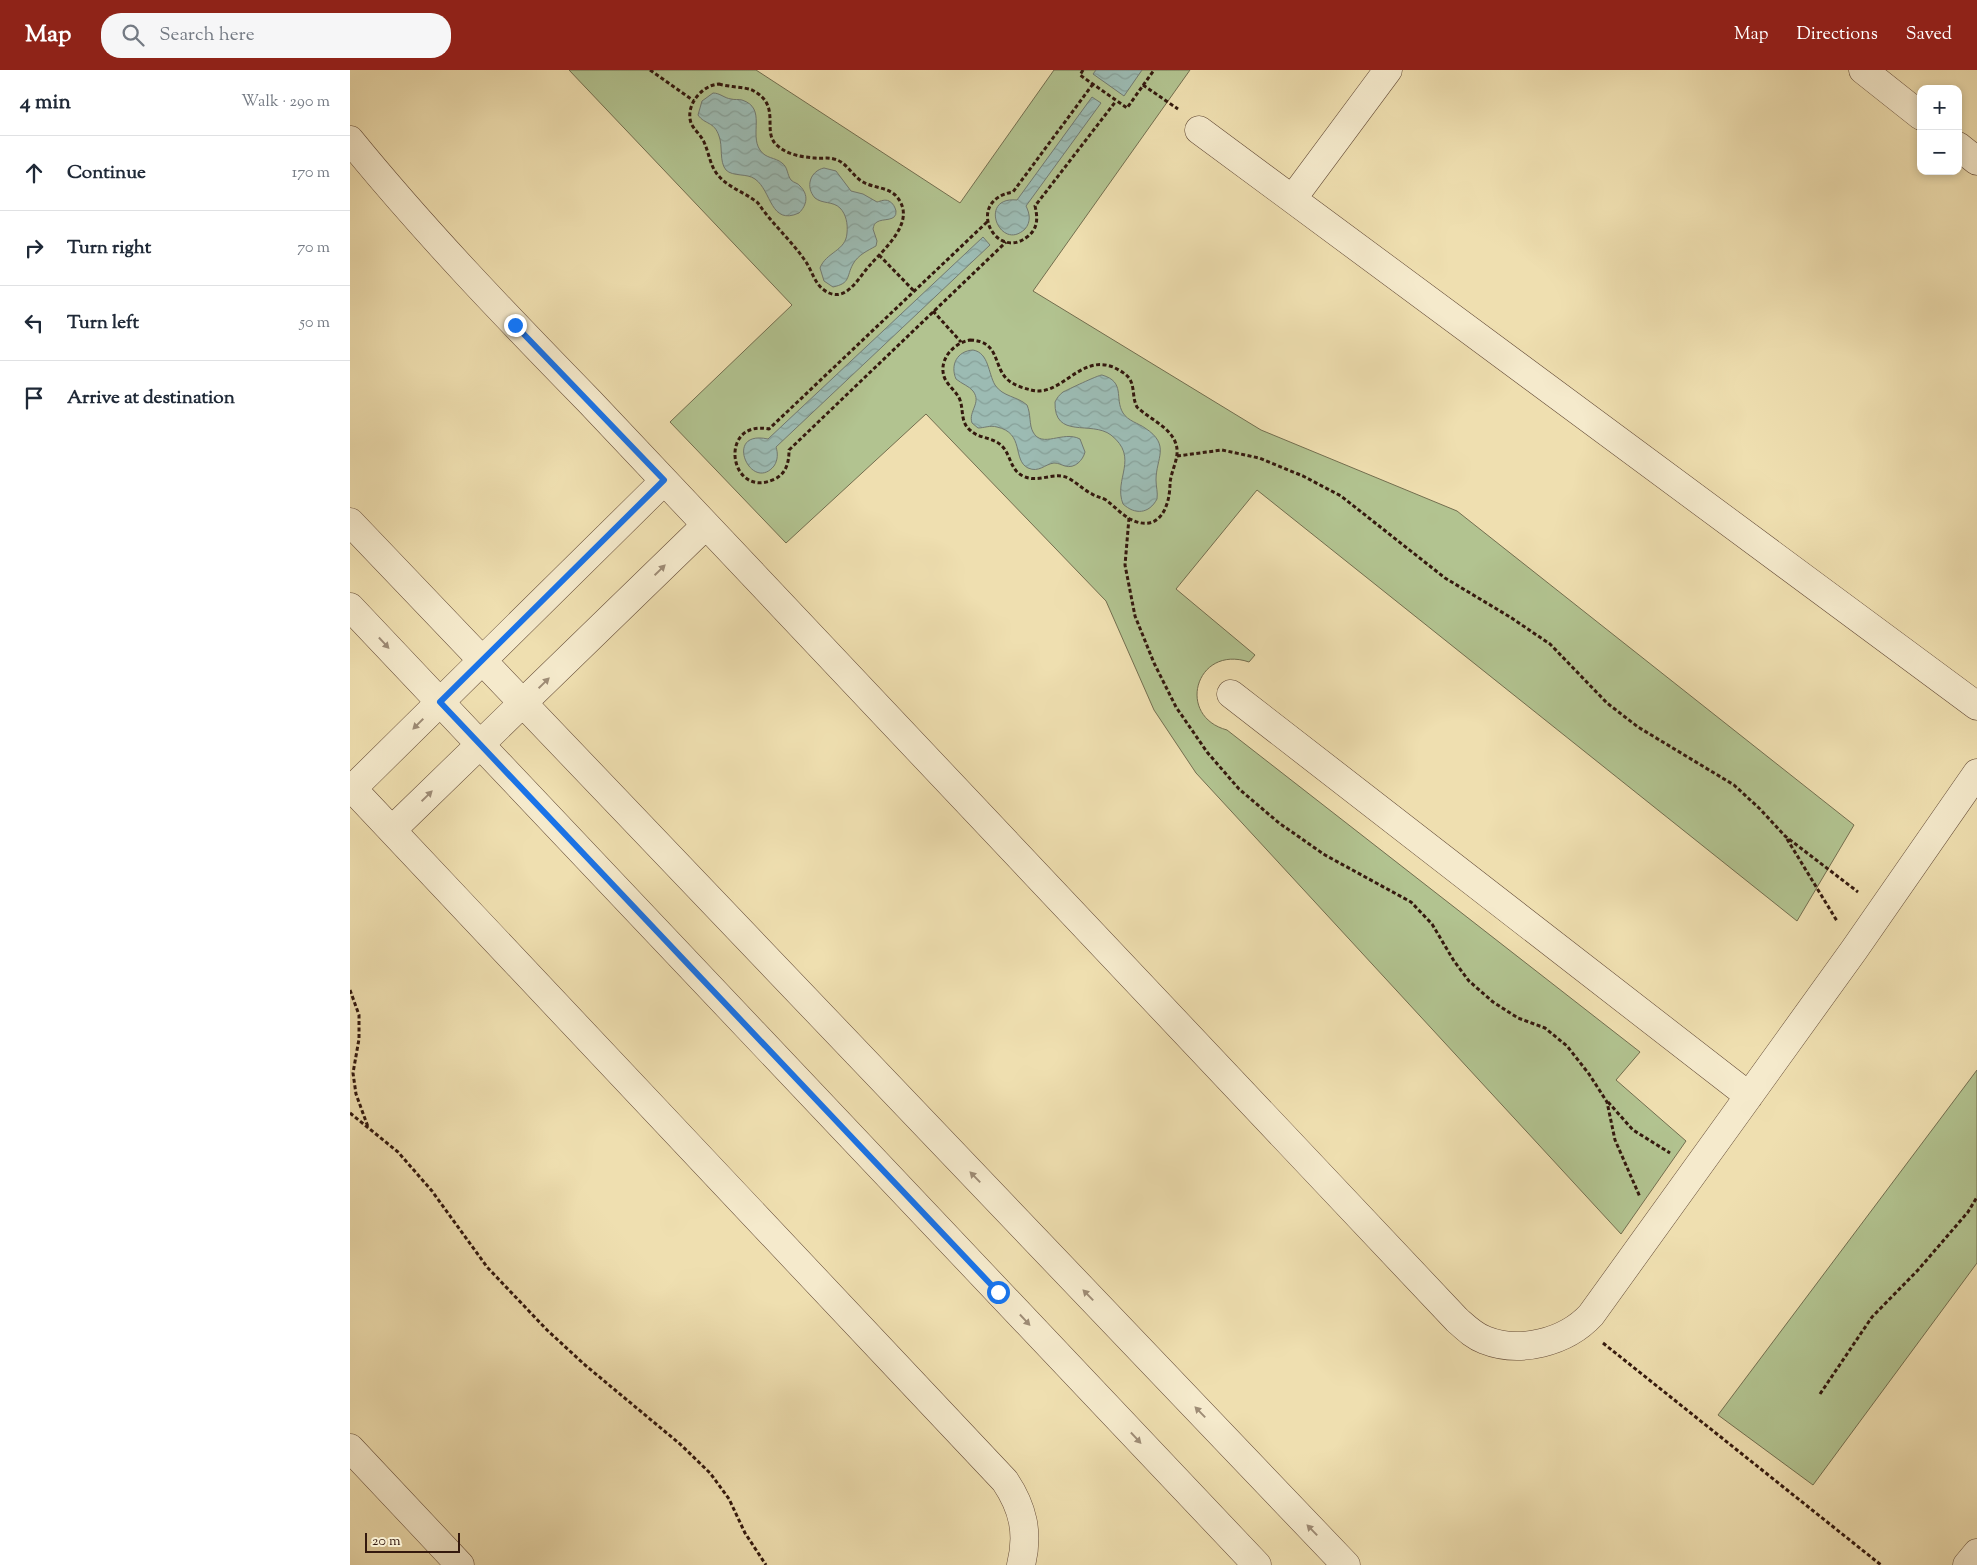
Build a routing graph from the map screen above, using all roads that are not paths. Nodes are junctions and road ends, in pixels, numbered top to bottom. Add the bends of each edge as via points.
1 (1388, 70) edge
2 (1863, 70) edge
3 (1917, 113) edge
4 (1199, 130) dead end
5 (350, 140) edge
6 (1962, 149) edge
7 (1977, 161) edge
8 (1293, 198) junction
9 (664, 480) junction
10 (350, 522) edge
11 (706, 525) junction
12 (350, 607) edge
13 (482, 661) junction
14 (1231, 694) dead end
15 (440, 702) junction
16 (523, 703) junction
17 (1977, 706) edge
18 (480, 745) junction
19 (1977, 773) edge
20 (351, 788) edge
21 (392, 830) junction
22 (1750, 1096) junction
23 (350, 1448) edge
24 (1977, 1553) edge
25 (460, 1565) edge
26 (1021, 1565) edge
27 (1257, 1565) edge
28 (1346, 1565) edge
29 (1968, 1565) edge

1 - 8 street
2 - 3 street
4 - 8 street
5 - 9 street via 448,253
6 - 7 street
8 - 17 street
9 - 11 street
9 - 13 street
10 - 13 street
16 -> 11 street
11 - 22 street via 1457,1320 1485,1340 1510,1346 1547,1342 1582,1326
12 -> 15 street
13 - 15 street
13 - 16 street
14 - 22 street
15 - 18 street
15 -> 20 street
16 - 18 street
28 -> 16 street
21 -> 18 street
18 -> 27 street
19 - 22 street
20 - 21 street
21 - 26 street via 1005,1481 1022,1515 1025,1533
23 - 25 street
24 - 29 street

